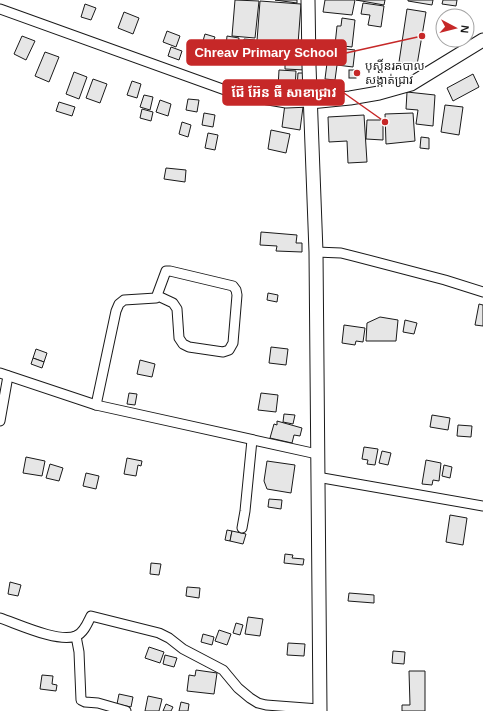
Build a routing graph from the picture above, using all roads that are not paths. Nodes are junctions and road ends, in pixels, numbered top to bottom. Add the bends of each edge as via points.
1 (308, 0) edge
2 (0, 9) edge
3 (483, 40) edge
4 (310, 102) junction
5 (316, 252) junction
6 (483, 292) edge
7 (158, 296) junction
8 (4, 375) edge
9 (96, 405) junction
10 (0, 421) edge
11 (252, 440) junction
12 (317, 454) junction
13 (317, 477) junction
14 (483, 506) edge
15 (242, 528) dead end
16 (0, 618) edge
17 (76, 636) junction
18 (320, 710) edge
19 (126, 711) edge

1 - 4 street
2 - 4 street via 238,95 286,103
3 - 4 street via 411,84 379,93
4 - 5 street
5 - 6 street via 341,253
5 - 12 street
7 - 7 street via 173,303 177,309 179,338 183,344 223,352 229,350 237,295 233,286 167,271
7 - 9 street via 154,299 124,300 119,304
8 - 9 street
8 - 10 street
9 - 11 street
11 - 12 street
11 - 15 street
12 - 13 street
13 - 14 street
13 - 18 street
16 - 17 street via 46,635
17 - 18 street via 91,616 159,633 223,670 238,688 258,703
17 - 19 street via 81,700

